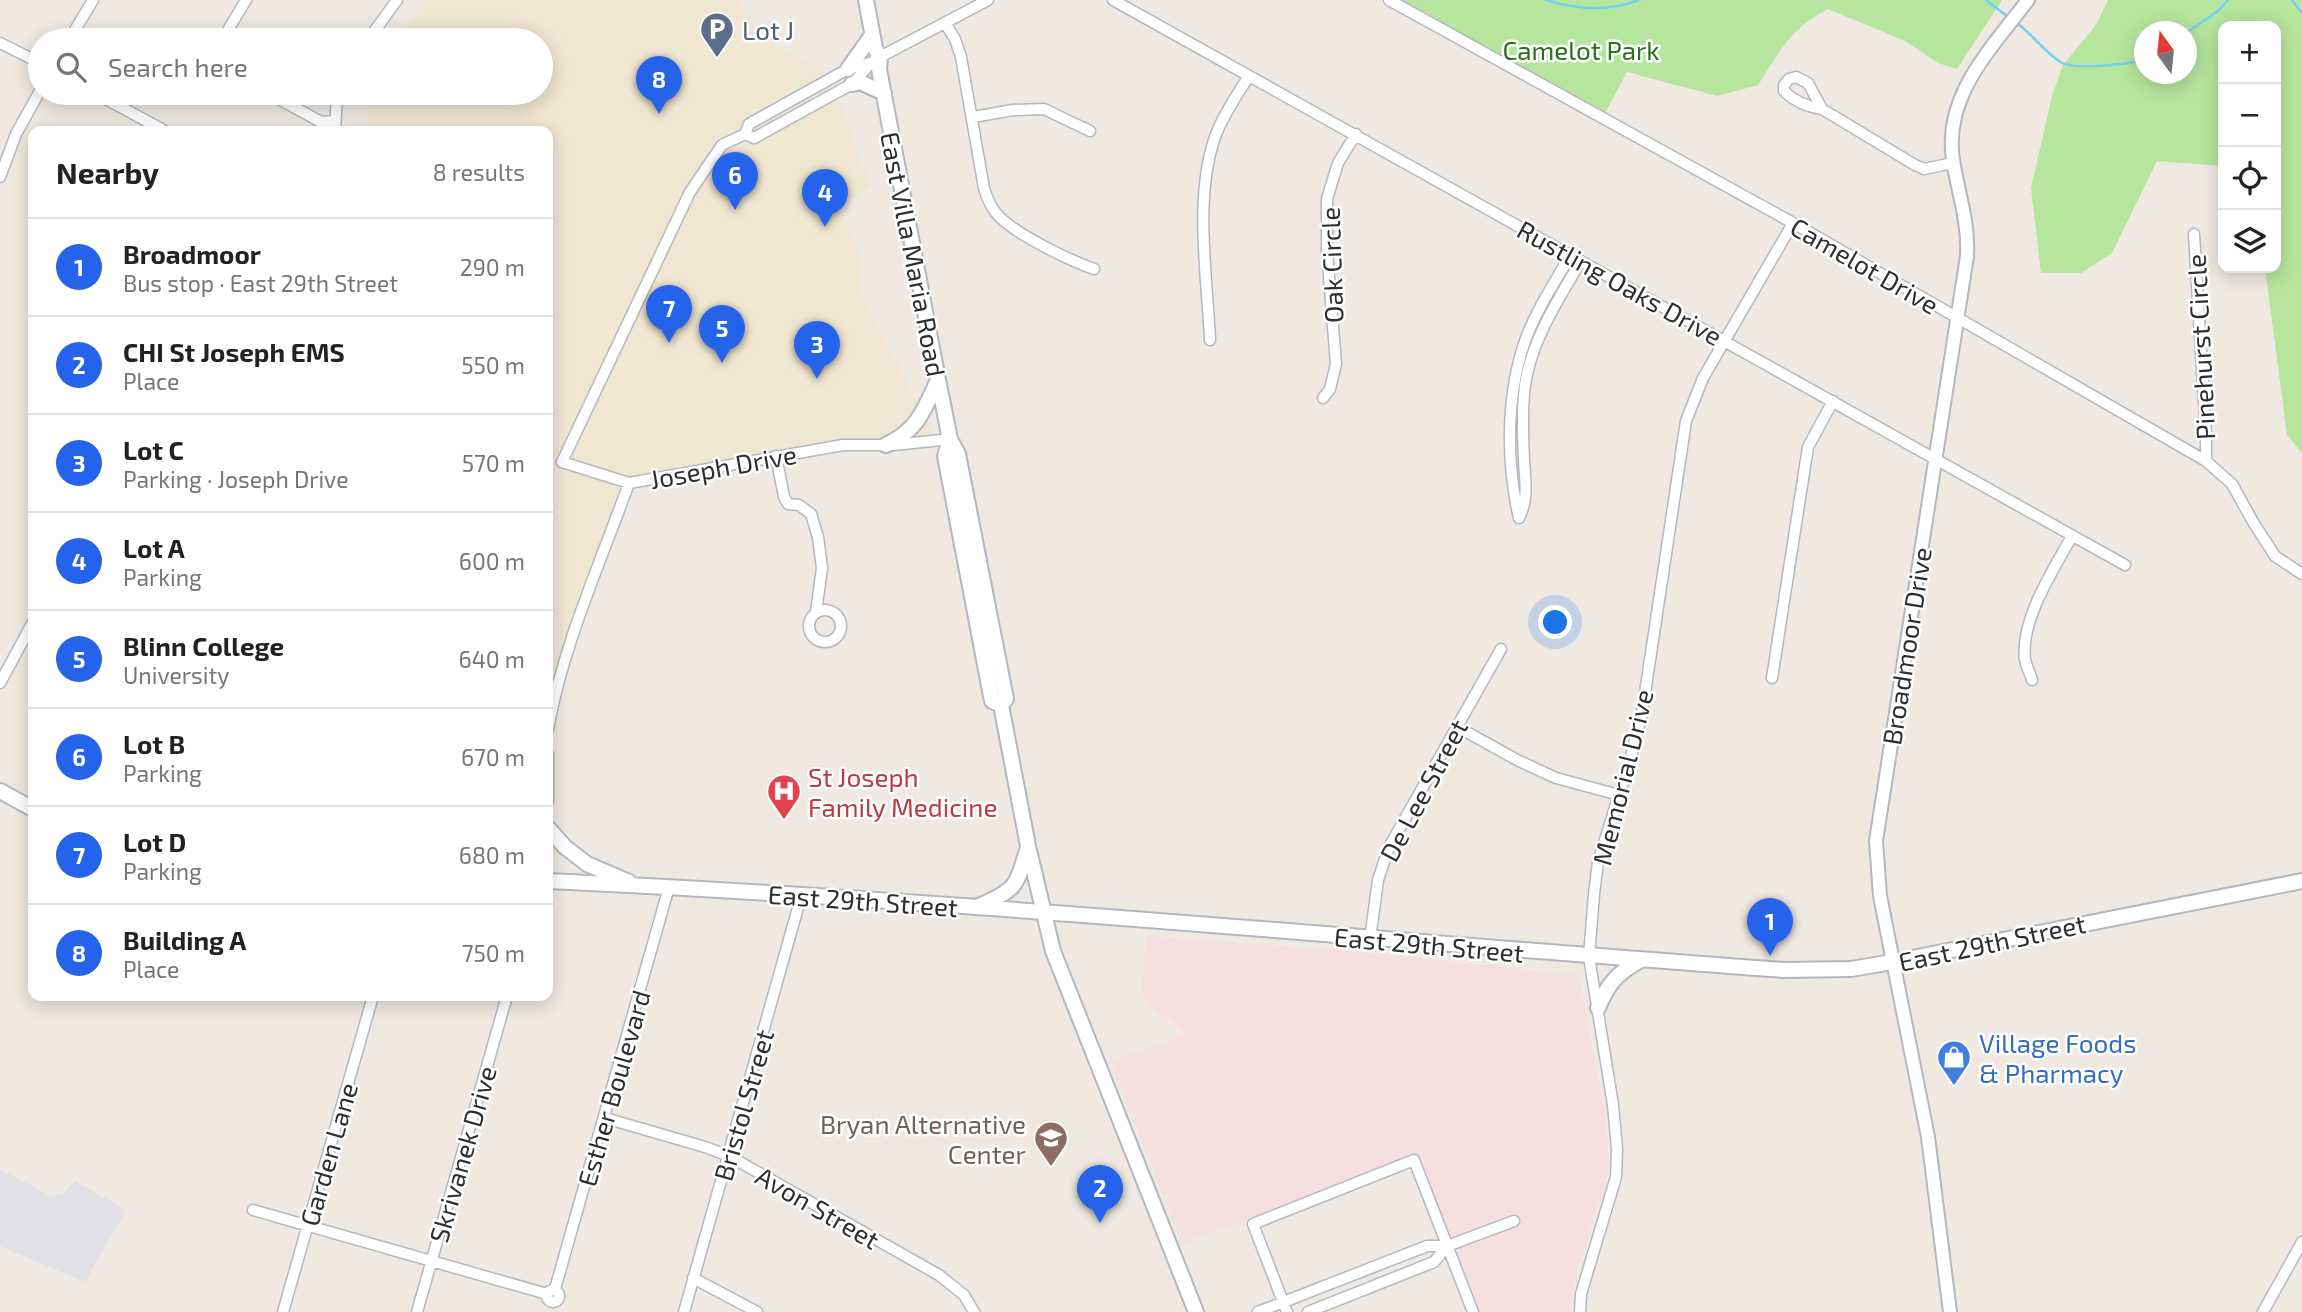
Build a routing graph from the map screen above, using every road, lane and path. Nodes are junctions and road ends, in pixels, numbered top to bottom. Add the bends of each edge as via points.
1 (93, 0) edge
2 (246, 0) edge
3 (397, 0) edge
4 (866, 0) edge
5 (988, 0) edge
6 (1113, 0) edge
7 (1389, 0) edge
8 (2026, 3) edge
9 (945, 23) junction
10 (76, 28) edge
11 (229, 28) edge
12 (377, 28) edge
13 (0, 43) edge
14 (876, 54) junction
15 (28, 58) edge
16 (850, 76) junction
17 (1249, 76) junction
18 (884, 93) junction
19 (32, 105) edge
20 (117, 105) edge
21 (290, 105) edge
22 (336, 105) edge
23 (1822, 109) dead end
24 (973, 117) junction
25 (156, 126) edge
26 (335, 126) edge
27 (1090, 131) dead end
28 (1356, 134) junction
29 (1954, 163) junction
30 (0, 177) edge
31 (1793, 223) junction
32 (2194, 234) dead end
33 (1571, 254) junction
34 (1581, 261) junction
35 (1094, 269) dead end
36 (1958, 318) junction
37 (1210, 340) dead end
38 (1724, 340) junction
39 (938, 380) junction
40 (1323, 398) dead end
41 (1833, 401) junction
42 (1518, 408) junction
43 (950, 439) junction
44 (886, 445) junction
45 (776, 456) junction
46 (1936, 459) junction
47 (2206, 461) junction
48 (629, 484) junction
49 (2072, 536) junction
50 (2126, 565) dead end
51 (2302, 575) edge
52 (816, 612) dead end
53 (28, 631) edge
54 (1501, 649) dead end
55 (1772, 678) dead end
56 (2032, 680) dead end
57 (0, 683) edge
58 (553, 702) edge
59 (1456, 726) junction
60 (0, 790) edge
61 (1619, 795) junction
62 (28, 806) edge
63 (553, 834) edge
64 (1028, 846) junction
65 (553, 881) edge
66 (2302, 881) edge
67 (636, 886) junction
68 (669, 887) junction
69 (801, 897) junction
70 (976, 908) junction
71 (1044, 914) junction
72 (1370, 939) junction
73 (1589, 957) junction
74 (1640, 960) junction
75 (1892, 962) junction
76 (372, 1001) edge
77 (505, 1001) edge
78 (1598, 1008) junction
79 (605, 1118) junction
80 (729, 1156) junction
81 (253, 1210) dead end
82 (1514, 1221) dead end
83 (309, 1224) junction
84 (2302, 1242) edge
85 (1447, 1246) junction
86 (431, 1261) junction
87 (693, 1278) junction
88 (550, 1299) edge
89 (1285, 1307) edge
90 (283, 1312) edge
91 (417, 1312) edge
92 (684, 1312) edge
93 (757, 1312) edge
94 (974, 1312) edge
95 (1196, 1312) edge
96 (1258, 1312) edge
97 (1308, 1312) edge
98 (1473, 1312) edge
99 (1580, 1312) edge
100 (1950, 1312) edge
101 (2263, 1312) edge

1 - 10 street
2 - 11 street
3 - 12 street
4 - 14 main road, East Villa Maria Road
5 - 9 street
6 - 17 street, Rustling Oaks Drive
7 - 31 street, Camelot Drive
8 - 29 street, Broadmoor Drive via 1962,91 1953,121
9 - 14 street
9 - 24 street via 961,57
13 - 15 street
14 - 16 main road
14 - 16 street
14 - 18 main road, East Villa Maria Road
16 - 18 main road
16 - 48 street via 749,124 745,134 722,145 690,192 562,462
17 - 28 street, Rustling Oaks Drive
17 - 37 street via 1220,124 1206,172
18 - 39 main road, East Villa Maria Road
19 - 30 street
20 - 25 street
21 - 26 street
22 - 26 street
23 - 29 street via 1924,169
24 - 27 street via 1044,109
24 - 35 street via 984,188 998,216
28 - 33 street, Rustling Oaks Drive
28 - 40 street, Oak Circle via 1338,163 1327,199 1336,364
29 - 36 street, Broadmoor Drive via 1968,235
31 - 36 street, Camelot Drive
31 - 38 street, Memorial Drive
32 - 47 street, Pinehurst Circle
33 - 34 street, Rustling Oaks Drive
33 - 42 street via 1525,341 1518,367
34 - 38 street, Rustling Oaks Drive
34 - 42 street via 1535,348
36 - 46 street, Broadmoor Drive
36 - 47 street, Camelot Drive
38 - 41 street, Rustling Oaks Drive
38 - 61 street, Memorial Drive via 1686,421 1642,713
39 - 43 main road, East Villa Maria Road
39 - 44 main road via 914,427
41 - 46 street, Rustling Oaks Drive
41 - 55 street via 1808,447
42 - 42 street via 1513,484 1519,519 1527,495
43 - 44 street, Joseph Drive
43 - 64 main road, East Villa Maria Road via 945,456 992,701 1001,705
44 - 45 street, Joseph Drive via 843,444
45 - 48 street, Joseph Drive
45 - 52 street via 784,497 788,504 811,514 818,537 822,568
46 - 49 street, Rustling Oaks Drive
46 - 75 street, Broadmoor Drive via 1877,832 1877,873
47 - 51 street, Camelot Drive via 2232,484 2275,556
48 - 58 street, Joseph Drive
49 - 50 street, Rustling Oaks Drive
49 - 56 street via 2039,597 2025,640
53 - 57 street
54 - 59 street, De Lee Street
59 - 61 street via 1556,778
59 - 72 street, De Lee Street via 1389,847 1377,880
60 - 62 main road
61 - 73 street, Memorial Drive via 1598,862
63 - 67 main road via 587,864
64 - 70 main road via 1011,890
64 - 71 main road, East Villa Maria Road
65 - 67 main road, East 29th Street
66 - 75 main road, East 29th Street
67 - 68 main road, East 29th Street
68 - 69 main road, East 29th Street
68 - 79 street, Esther Boulevard
69 - 70 main road, East 29th Street
69 - 80 street, Bristol Street
70 - 71 main road, East 29th Street
71 - 72 main road, East 29th Street
71 - 95 main road, East Villa Maria Road via 1053,950
72 - 73 main road, East 29th Street
73 - 74 main road, East 29th Street
73 - 78 street, Memorial Drive
74 - 75 main road, East 29th Street via 1784,970 1851,969
74 - 78 main road via 1614,978
75 - 100 street, Broadmoor Drive via 1928,1137
76 - 83 street, Garden Lane
77 - 86 street, Skrivanek Drive
78 - 99 street, Memorial Drive via 1613,1105 1616,1177 1581,1294
79 - 80 street, Avon Street
79 - 88 street, Esther Boulevard
80 - 87 street, Bristol Street
80 - 94 street, Avon Street via 939,1275 964,1295
81 - 83 street
82 - 85 street
83 - 86 street
83 - 90 street, Garden Lane
84 - 101 street
85 - 89 street via 1427,1245
85 - 89 street via 1414,1160 1253,1224
85 - 97 street via 1434,1262
85 - 98 street
86 - 88 street
86 - 91 street, Skrivanek Drive
87 - 92 street, Bristol Street
87 - 93 street
89 - 96 street

